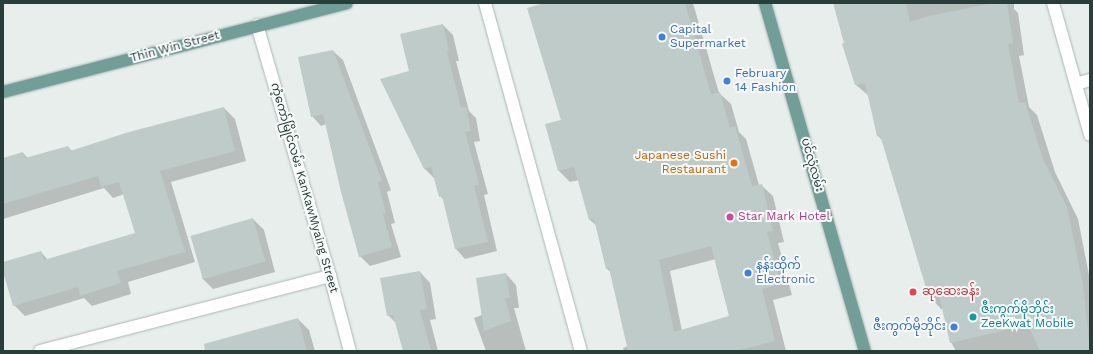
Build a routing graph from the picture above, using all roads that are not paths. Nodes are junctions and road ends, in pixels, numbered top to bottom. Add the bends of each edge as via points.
1 (347, 3) edge
2 (485, 3) edge
3 (765, 3) edge
4 (1053, 3) edge
5 (256, 25) junction
6 (1090, 80) edge
7 (1076, 84) junction
8 (3, 92) edge
9 (1090, 135) edge
10 (330, 276) junction
11 (40, 351) edge
12 (350, 351) edge
13 (581, 351) edge
14 (865, 351) edge

1 - 5 main road, Thin Win Street
2 - 13 street
3 - 14 main road, ပင်လုံလမ်း
4 - 7 street
5 - 8 main road, Thin Win Street
5 - 10 street, ကံ့ကော်မြိုင်လမ်း KanKawMyaing Street
6 - 7 street
7 - 9 street
10 - 11 street
10 - 12 street, ကံ့ကော်မြိုင်လမ်း KanKawMyaing Street

